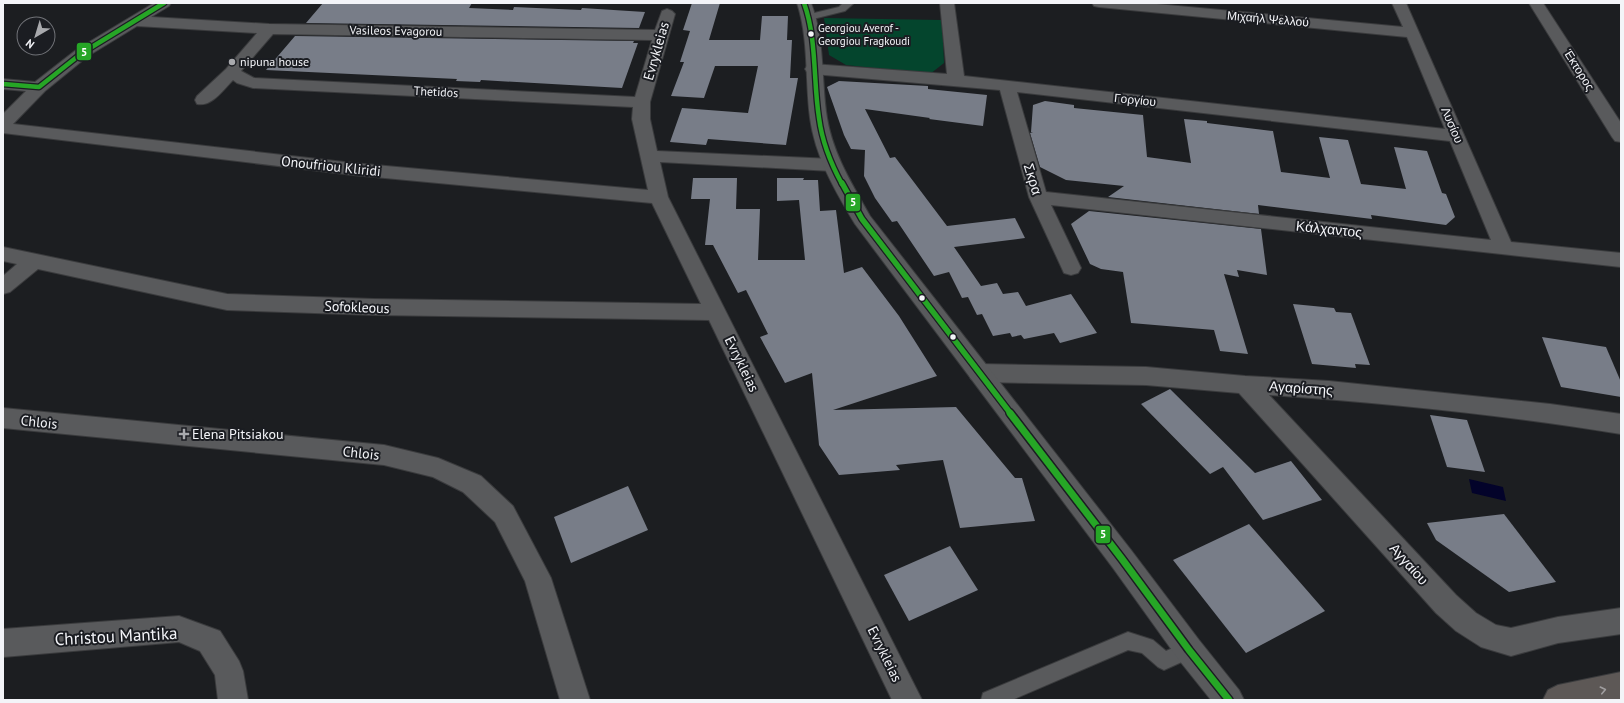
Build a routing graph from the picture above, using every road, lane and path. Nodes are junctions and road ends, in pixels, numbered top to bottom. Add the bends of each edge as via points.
1 (164, 3) edge
2 (850, 3) edge
3 (947, 3) edge
4 (1100, 3) edge
5 (1262, 3) edge
6 (1399, 3) edge
7 (1536, 3) edge
8 (808, 13) edge
9 (667, 14) dead end
10 (1268, 19) junction
11 (133, 22) junction
12 (269, 29) junction
13 (1413, 33) junction
14 (660, 35) junction
15 (813, 69) junction
16 (232, 72) junction
17 (956, 80) junction
18 (3, 84) edge
19 (1007, 86) junction
20 (39, 87) junction
21 (203, 100) dead end
22 (642, 102) junction
23 (3, 124) edge
24 (3, 128) edge
25 (1456, 136) junction
26 (1621, 137) edge
27 (649, 156) junction
28 (832, 165) junction
29 (1038, 196) junction
30 (659, 197) junction
31 (1504, 248) junction
32 (3, 254) edge
33 (1621, 260) edge
34 (34, 261) junction
35 (1071, 268) dead end
36 (3, 287) edge
37 (717, 312) junction
38 (979, 373) junction
39 (1245, 385) junction
40 (3, 418) edge
41 (1621, 424) edge
42 (1621, 622) edge
43 (3, 643) edge
44 (1189, 650) junction
45 (1621, 686) edge
46 (233, 700) edge
47 (575, 700) edge
48 (907, 700) edge
49 (990, 700) edge
50 (1229, 700) edge
51 (1558, 700) edge

1 - 11 street
2 - 8 lane via 842,9
3 - 17 street
4 - 10 street, Μιχαήλ Ψελλού
5 - 10 street
6 - 13 street, Λυσίου
7 - 26 street, Έκτορος
8 - 15 street
9 - 14 street, Evrykleias
10 - 13 street, Μιχαήλ Ψελλού
11 - 12 street, Vasileos Evagorou
11 - 20 street via 82,54
12 - 14 street, Vasileos Evagorou
12 - 16 street
13 - 25 street, Λυσίου
14 - 22 street, Evrykleias
15 - 17 street, Γοργίου
15 - 28 street via 819,119
16 - 21 street
16 - 22 street, Thetidos via 253,83
17 - 19 street, Γοργίου
18 - 20 street
19 - 25 street, Γοργίου
19 - 29 street, Σκρα
20 - 23 street
22 - 27 street, Evrykleias via 641,119
24 - 30 street, Onoufriou Kliridi via 353,170
25 - 31 street, Λυσίου
27 - 28 street
27 - 30 street, Evrykleias
28 - 38 street via 862,219
29 - 31 street, Κάλχαντος
29 - 35 street, Σκρα
30 - 37 street, Evrykleias
31 - 33 street, Κάλχαντος
32 - 34 street, Sofokleous
34 - 36 street
34 - 37 street, Sofokleous via 227,302
37 - 48 street, Evrykleias
38 - 39 street, Αγαρίστης via 1146,376
38 - 44 street
39 - 41 street, Αγαρίστης via 1329,390 1550,413
39 - 42 street, Αγγαίου via 1446,604 1466,622 1490,637 1511,642 1558,630
40 - 47 street, Chlois via 384,455 438,468 472,484 504,514 538,578
43 - 46 street, Christou Mantika via 179,629 210,641 229,670
44 - 49 lane via 1164,661 1147,646 1128,641
44 - 50 street
51 -> 45 main road

